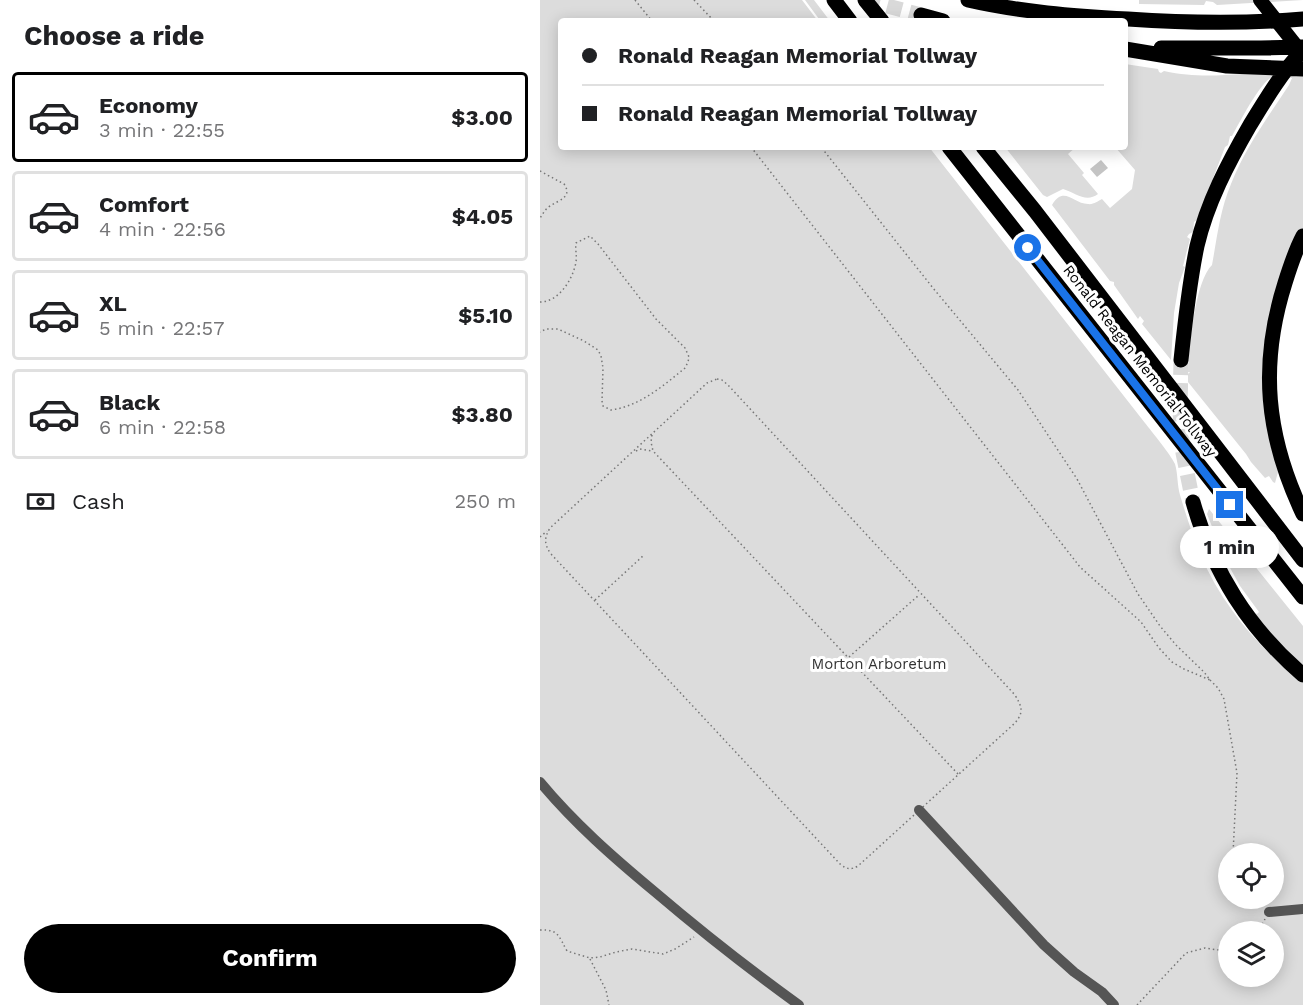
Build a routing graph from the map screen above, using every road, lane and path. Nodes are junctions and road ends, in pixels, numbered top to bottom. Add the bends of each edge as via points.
1 (635, 0) edge
2 (694, 0) edge
3 (834, 0) edge
4 (865, 0) edge
5 (968, 0) edge
6 (1260, 0) edge
7 (921, 15) dead end
8 (650, 18) edge
9 (711, 18) edge
10 (848, 18) edge
11 (880, 18) edge
12 (932, 18) edge
13 (1110, 18) edge
14 (1128, 19) edge
15 (1303, 20) edge
16 (1128, 48) edge
17 (1303, 48) edge
18 (1128, 49) edge
19 (1303, 55) edge
20 (1303, 69) edge
21 (753, 150) edge
22 (823, 150) edge
23 (951, 150) edge
24 (985, 150) edge
25 (540, 171) edge
26 (540, 218) edge
27 (1303, 236) edge
28 (1303, 258) edge
29 (1280, 297) junction
30 (540, 302) edge
31 (540, 332) edge
32 (1181, 360) tunnel mouth
33 (653, 433) junction
34 (633, 451) junction
35 (653, 451) junction
36 (1193, 502) tunnel mouth
37 (1303, 514) edge
38 (550, 528) junction
39 (540, 537) edge
40 (644, 555) dead end
41 (1303, 560) edge
42 (920, 594) junction
43 (1303, 597) edge
44 (595, 601) junction
45 (848, 658) junction
46 (1303, 675) edge
47 (1210, 680) junction
48 (958, 774) junction
49 (540, 782) edge
50 (919, 810) junction
51 (1234, 843) edge
52 (1303, 909) edge
53 (1269, 912) dead end
54 (540, 930) edge
55 (702, 931) junction
56 (1218, 950) edge
57 (590, 958) junction
58 (609, 1005) edge
59 (799, 1005) edge
60 (1114, 1005) edge
61 (1137, 1005) edge

1 - 8 path
2 - 9 path
3 - 10 highway
4 - 11 highway
5 - 13 highway via 1061,15
6 - 19 main road
7 - 12 highway
14 - 15 highway via 1231,23
16 - 17 highway
17 - 32 highway via 1242,139 1209,207 1190,285
18 - 20 highway via 1227,66
21 - 47 path via 1080,567 1141,622 1172,662
22 - 47 path via 1018,390 1077,479 1138,594 1160,626
23 - 43 highway, Ronald Reagan Memorial Tollway
24 - 41 highway, Ronald Reagan Memorial Tollway
25 - 26 path via 567,187 562,199
27 - 29 highway
28 - 29 highway
29 - 37 highway via 1270,348 1269,394 1282,463
30 - 31 path via 555,298 565,287 575,264 576,243 590,236 656,319 686,348 689,357 685,368 653,394 611,410 603,406 603,368 598,350 558,329
33 - 34 path
33 - 35 path
33 - 42 path via 707,383 722,380
34 - 35 path
34 - 38 path
35 - 45 path
36 - 46 highway via 1227,587 1259,631
38 - 39 path
38 - 44 path via 547,548
40 - 44 path
42 - 45 path
42 - 48 path via 1015,695 1021,710 1015,723
44 - 50 path via 845,868 858,866
45 - 48 path
47 - 51 path via 1224,699 1237,773
48 - 50 path
49 - 55 lane via 603,848
50 - 60 lane via 1044,945
52 - 53 lane
54 - 57 path via 555,932 567,951
55 - 57 path via 663,954 632,949
55 - 59 lane
56 - 61 path via 1205,948 1186,953
57 - 58 path

